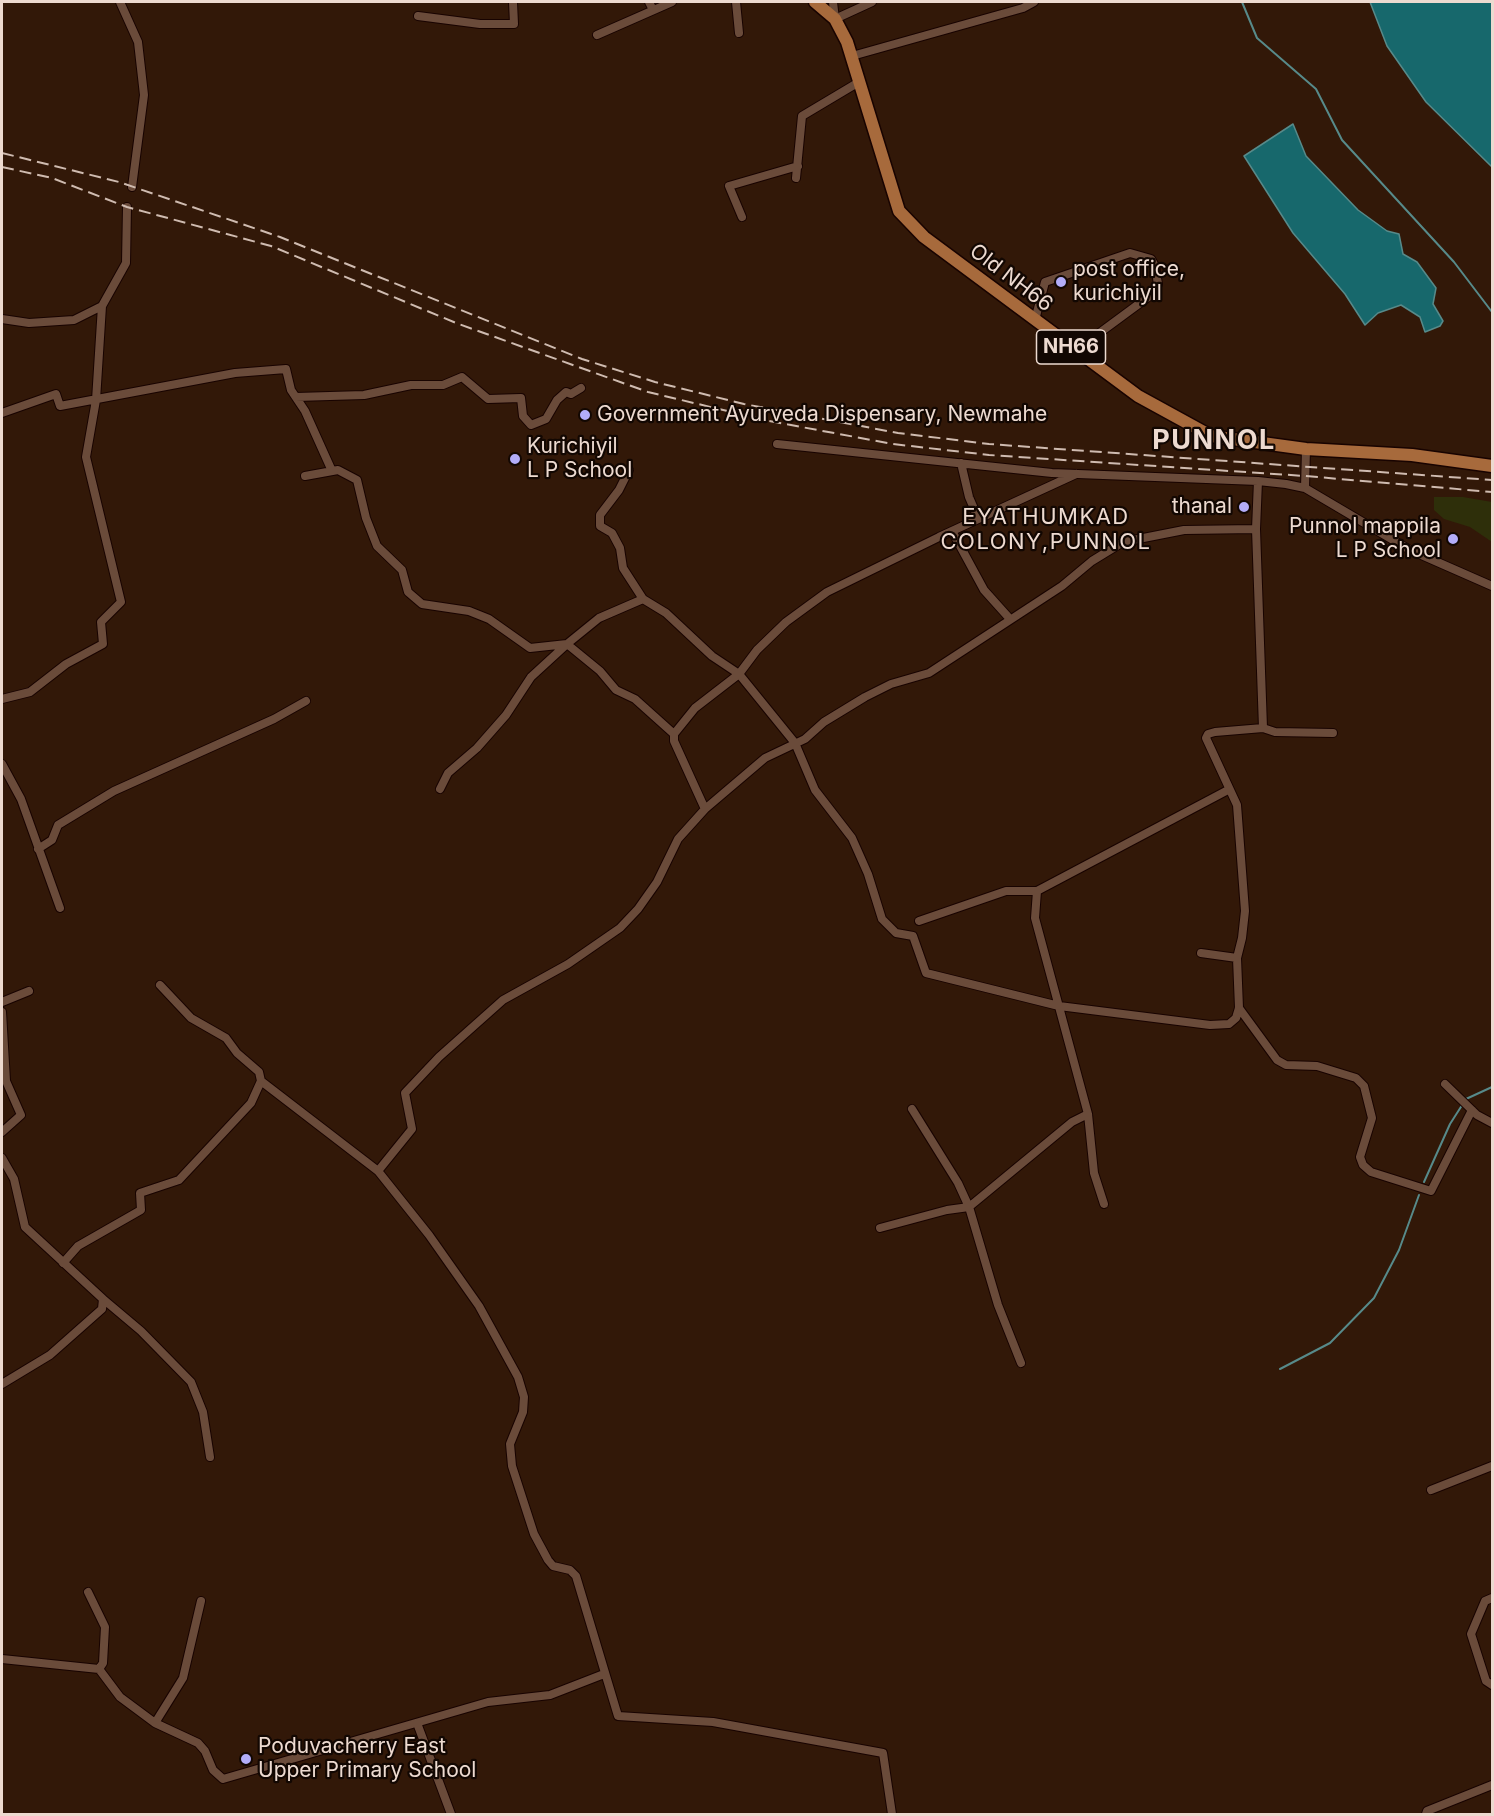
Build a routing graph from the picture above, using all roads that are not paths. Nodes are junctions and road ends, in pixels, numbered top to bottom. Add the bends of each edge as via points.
1 (120, 2) edge
2 (513, 2) edge
3 (649, 2) edge
4 (672, 2) edge
5 (736, 2) edge
6 (815, 2) edge
7 (833, 2) edge
8 (872, 2) edge
9 (1034, 2) edge
10 (653, 10) junction
11 (418, 16) dead end
12 (836, 19) junction
13 (739, 33) dead end
14 (597, 35) dead end
15 (852, 56) junction
16 (859, 82) junction
17 (798, 166) junction
18 (795, 178) dead end
19 (132, 187) dead end
20 (127, 207) dead end
21 (742, 217) dead end
22 (102, 306) junction
23 (2, 319) edge
24 (1035, 320) junction
25 (1072, 348) junction
26 (581, 388) dead end
27 (296, 397) junction
28 (96, 400) junction
29 (2, 413) edge
30 (777, 444) dead end
31 (1306, 449) junction
32 (961, 463) junction
33 (1492, 466) edge
34 (629, 470) dead end
35 (332, 471) junction
36 (1076, 474) junction
37 (305, 476) dead end
38 (1258, 481) junction
39 (1305, 488) junction
40 (978, 518) junction
41 (1256, 529) junction
42 (952, 531) junction
43 (1492, 586) edge
44 (643, 599) junction
45 (1010, 619) junction
46 (567, 644) junction
47 (739, 674) junction
48 (2, 699) edge
49 (306, 701) dead end
50 (1263, 728) junction
51 (1333, 733) dead end
52 (674, 734) junction
53 (795, 744) junction
54 (2, 764) edge
55 (440, 789) dead end
56 (1228, 790) junction
57 (705, 809) junction
58 (38, 849) junction
59 (1037, 891) junction
60 (60, 908) dead end
61 (920, 921) dead end
62 (1201, 953) dead end
63 (1237, 958) junction
64 (160, 986) dead end
65 (28, 991) dead end
66 (2, 1002) edge
67 (1059, 1006) junction
68 (1239, 1008) junction
69 (2, 1012) edge
70 (261, 1081) junction
71 (1445, 1084) dead end
72 (1470, 1108) junction
73 (912, 1110) dead end
74 (1088, 1114) junction
75 (1492, 1123) edge
76 (2, 1132) edge
77 (2, 1158) edge
78 (378, 1171) junction
79 (1104, 1204) dead end
80 (969, 1207) junction
81 (880, 1228) dead end
82 (63, 1263) junction
83 (103, 1299) junction
84 (1021, 1363) dead end
85 (2, 1384) edge
86 (210, 1457) dead end
87 (1492, 1466) edge
88 (1431, 1490) dead end
89 (88, 1592) dead end
90 (1492, 1598) edge
91 (201, 1601) dead end
92 (2, 1659) edge
93 (99, 1669) junction
94 (604, 1674) junction
95 (1492, 1685) edge
96 (155, 1723) junction
97 (417, 1724) junction
98 (1492, 1785) edge
99 (451, 1815) edge
100 (892, 1815) edge
101 (1426, 1815) edge

1 - 19 street via 138,42 144,95
2 - 11 street via 514,24
3 - 10 street
4 - 10 street
5 - 13 street
6 - 12 main road, Old NH66 / NH66
7 - 12 street
8 - 12 street
9 - 15 street
10 - 14 street
12 - 15 main road, Old NH66 / NH66
15 - 16 main road, Old NH66 / NH66
16 - 17 street via 802,116
16 - 24 main road, Old NH66 / NH66 via 899,211 924,237
17 - 18 street
17 - 21 street via 729,186
20 - 22 street via 126,263
22 - 23 street via 74,320 29,323
22 - 28 street
24 - 25 main road, Old NH66 / NH66
24 - 25 street via 1045,282 1130,253 1151,259 1158,284 1155,292 1094,337
25 - 31 main road, Old NH66 / NH66 via 1138,396 1211,436
26 - 27 street via 571,394 566,392 546,419 531,424 522,416 521,398 488,399 462,377 443,385 411,385 364,395
27 - 28 street via 286,369 272,369
27 - 35 street
28 - 29 street via 60,406 56,394
28 - 48 street via 86,456 120,602 100,622 103,645 66,664 30,692
30 - 32 street
31 - 33 main road, Old NH66 / NH66 via 1412,455
31 - 39 street
32 - 36 street
32 - 40 street
34 - 44 street via 620,490 600,515 600,526 612,533 620,548 623,568
35 - 37 street
35 - 46 street via 357,480 377,546 402,570 408,591 422,604 469,611 489,619 530,648
36 - 38 street
36 - 40 street
38 - 39 street
38 - 41 street
39 - 43 street via 1410,550
40 - 42 street
41 - 45 street via 1184,530 1123,542
41 - 50 street
42 - 45 street via 984,590
42 - 47 street via 827,592 786,622
44 - 46 street via 599,618
44 - 47 street via 666,612 712,656
45 - 53 street via 929,673 891,684 865,697
46 - 52 street via 616,690 635,699
46 - 55 street via 531,677 506,716 448,773
47 - 52 street via 695,708
47 - 53 street
49 - 58 street via 114,791 58,825 51,840
50 - 51 street via 1275,732
50 - 56 street via 1208,734 1206,738
52 - 57 street
53 - 57 street via 765,758
53 - 67 street via 815,790 852,838 882,919 896,933 913,936 926,973
54 - 58 street via 21,799
56 - 59 street
56 - 63 street via 1237,805 1244,879 1242,938
57 - 78 street via 678,839 657,882 620,928 568,964 503,1000 408,1087 405,1099 412,1129
58 - 60 street
59 - 61 street via 1006,891
59 - 67 street via 1035,918
62 - 63 street
63 - 68 street
64 - 70 street via 191,1018 226,1038 259,1072
65 - 66 street
67 - 68 street via 1210,1025 1229,1024
67 - 74 street
68 - 72 street via 1276,1060 1286,1065 1317,1066 1356,1078 1364,1086 1372,1118 1360,1158 1371,1172 1431,1191
69 - 76 street via 6,1081 21,1115
70 - 78 street
70 - 82 street via 251,1103 179,1180 140,1193 141,1210 78,1246
71 - 72 street
72 - 75 street
73 - 80 street
74 - 79 street via 1094,1173
74 - 80 street via 1072,1122
77 - 82 street via 14,1179 25,1227
78 - 94 street via 479,1306 518,1377 524,1397 523,1412 510,1444 512,1466 534,1534 548,1560 576,1576
80 - 81 street via 947,1209
80 - 84 street via 998,1305
82 - 83 street
83 - 85 street via 102,1309 50,1355
83 - 86 street via 141,1331 191,1383 203,1412
87 - 88 street
89 - 93 street via 105,1627 103,1663
90 - 95 street via 1485,1601 1471,1634 1486,1681
91 - 96 street via 183,1678
92 - 93 street
93 - 96 street via 120,1698
94 - 97 street via 550,1695 488,1702
94 - 100 street via 618,1716 713,1722 883,1753
96 - 97 street via 198,1743 213,1770 223,1779
97 - 99 street
98 - 101 street via 1427,1811

